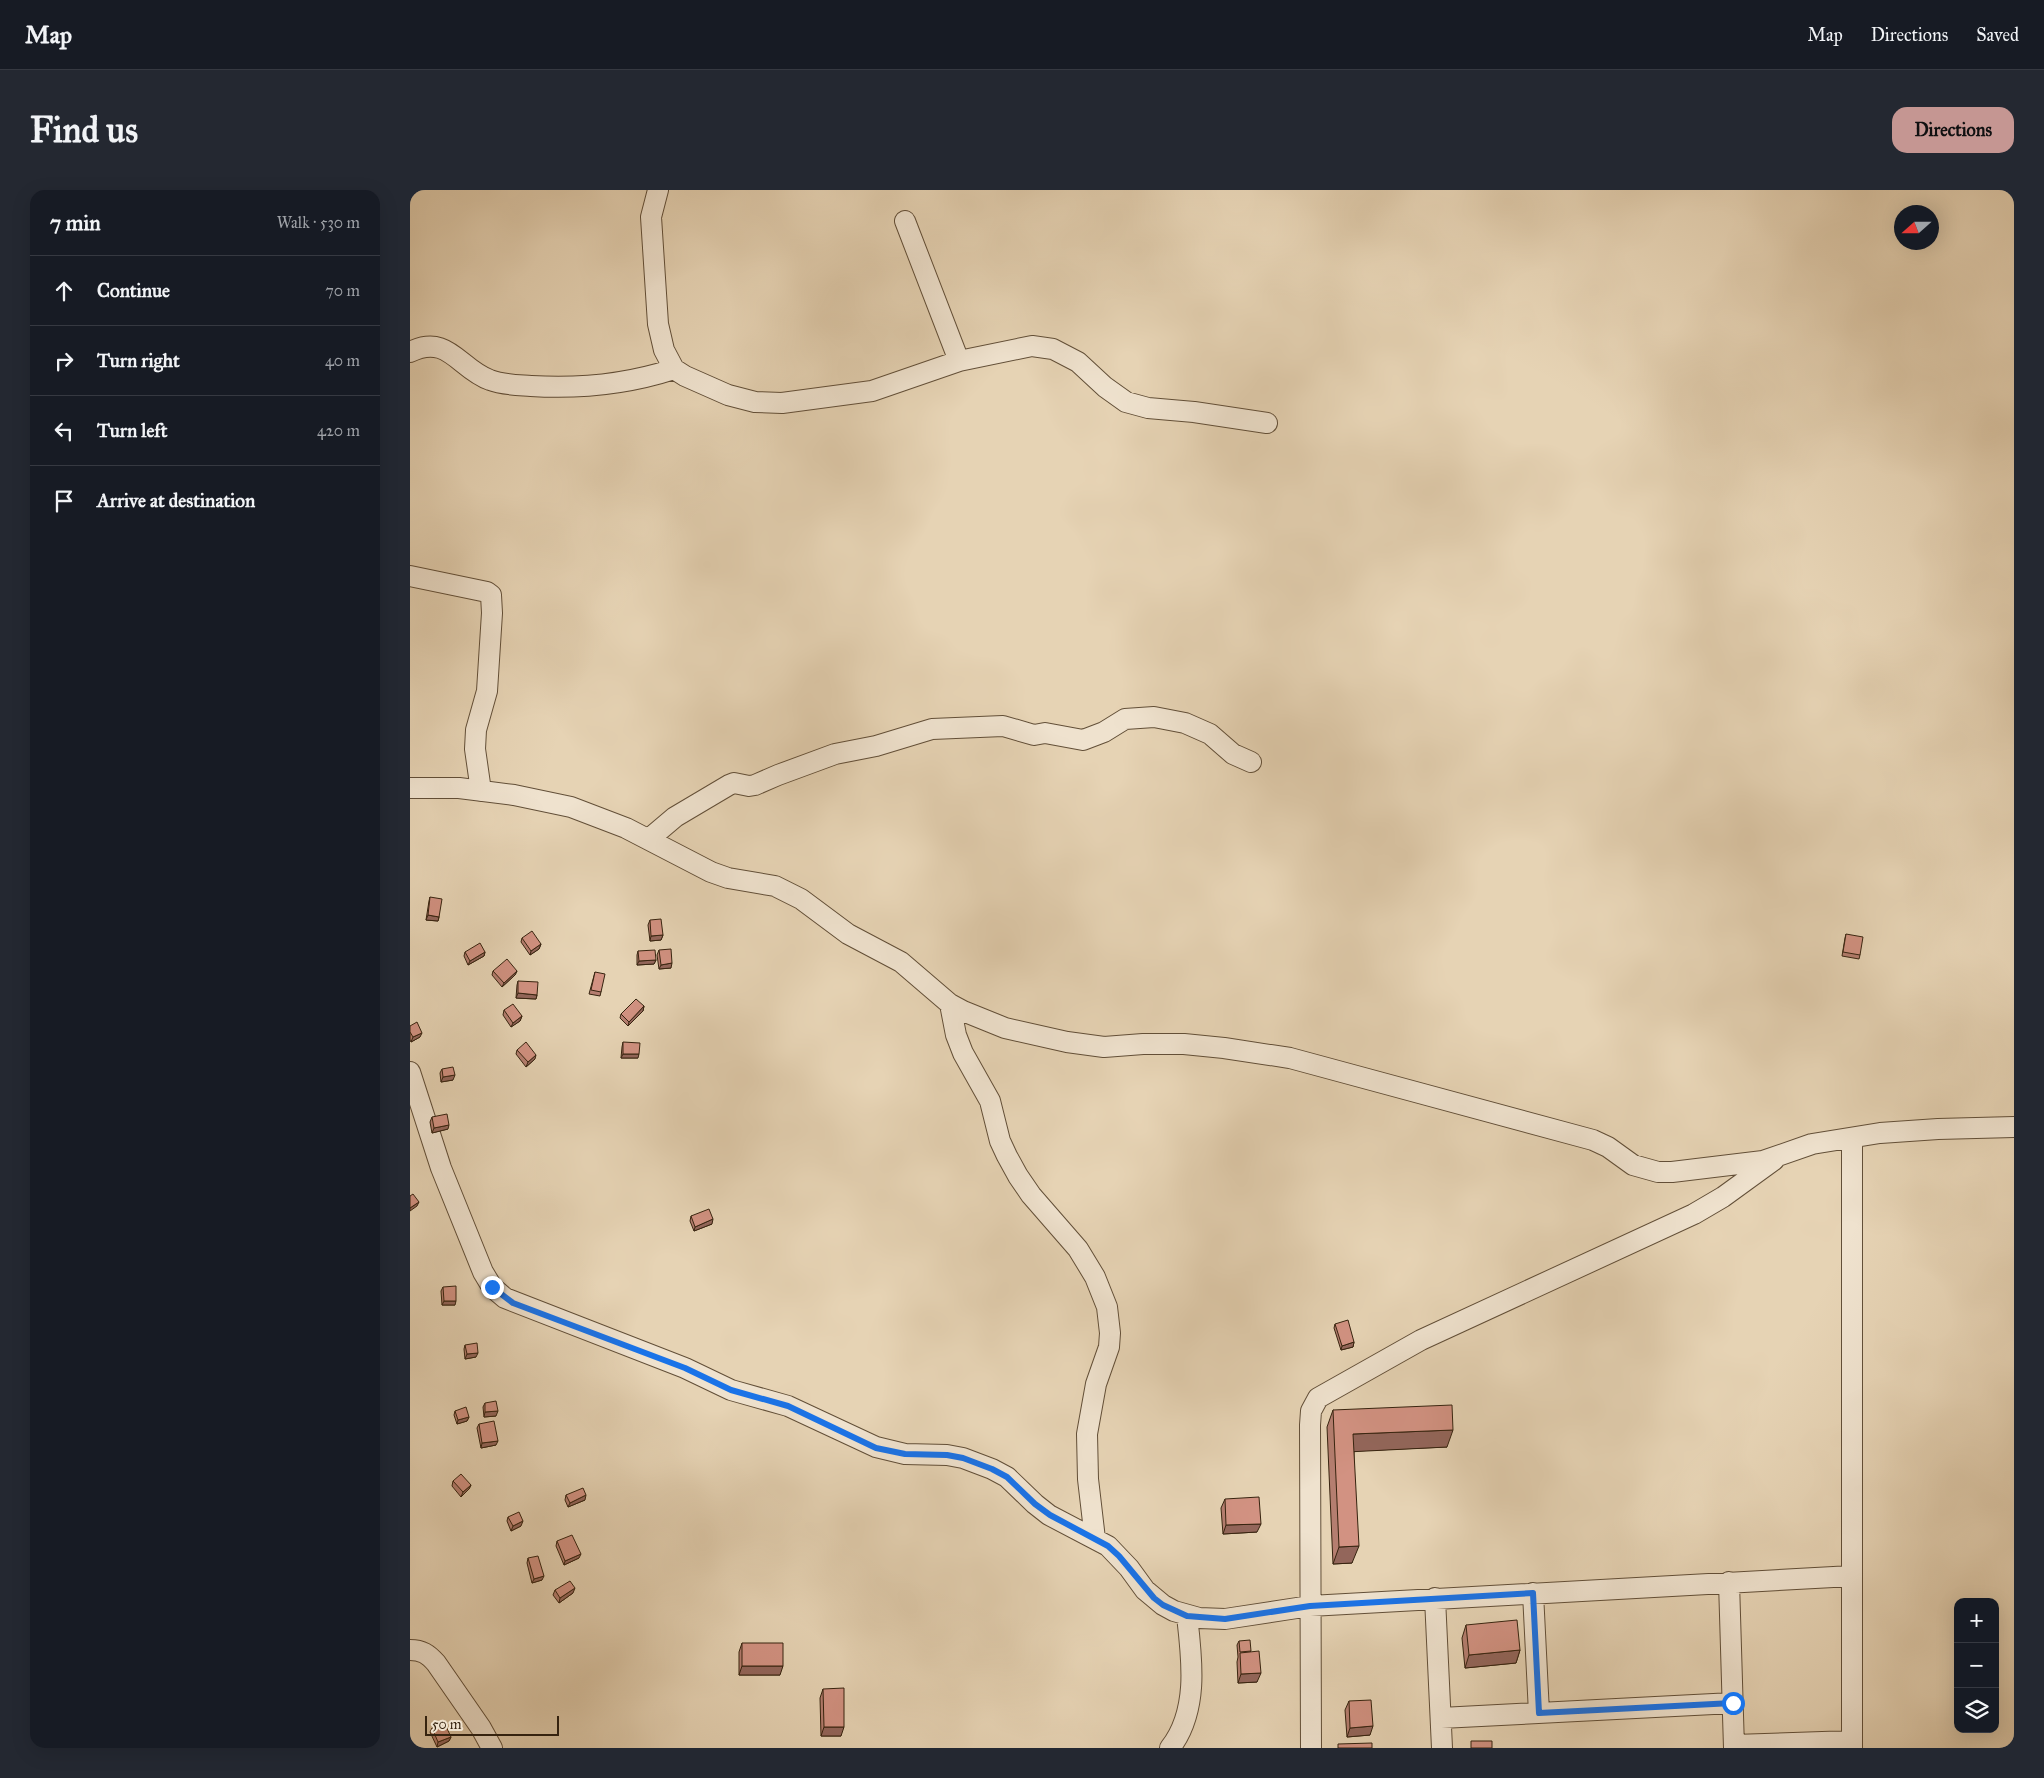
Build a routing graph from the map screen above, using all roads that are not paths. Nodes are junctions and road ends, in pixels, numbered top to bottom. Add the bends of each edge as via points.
1 (658, 190) edge
2 (905, 221) dead end
3 (410, 352) edge
4 (959, 361) junction
5 (674, 369) junction
6 (1267, 424) dead end
7 (410, 576) edge
8 (1252, 762) dead end
9 (410, 788) edge
10 (481, 791) junction
11 (649, 839) junction
12 (950, 1004) junction
13 (410, 1072) edge
14 (2014, 1127) edge
15 (1852, 1138) junction
16 (1778, 1158) junction
17 (1095, 1539) junction
18 (1852, 1576) junction
19 (1729, 1582) junction
20 (1533, 1593) junction
21 (1435, 1598) junction
22 (1310, 1606) junction
23 (1187, 1616) junction
24 (410, 1650) edge
25 (1733, 1703) junction
26 (1539, 1713) junction
27 (1441, 1718) junction
28 (1852, 1744) edge
29 (1734, 1746) edge
30 (492, 1748) edge
31 (1170, 1748) edge
32 (1311, 1748) edge
33 (1442, 1748) edge

1 - 5 street via 651,217 658,324 664,350
2 - 4 street
3 - 5 street via 429,345 440,347 489,380 561,388 590,386
4 - 5 street via 872,391 782,403 755,402 728,395
4 - 6 street via 1032,346 1053,349 1078,362 1105,388 1126,402 1148,408
7 - 10 street via 491,595 486,691 476,730 475,749
8 - 11 street via 1233,754 1201,730 1154,717 1125,719 1083,740 1045,733 1034,735 1003,726 932,729 835,754 755,785 729,784 675,817
9 - 10 street
10 - 11 street via 571,807
11 - 12 street via 711,872 775,886 788,892 848,934 901,962
12 - 16 street via 1005,1028 1067,1042 1104,1047 1184,1044 1290,1058 1593,1140 1633,1165 1658,1172
12 - 17 street via 963,1053 990,1101 1007,1156 1031,1195 1078,1250 1095,1277 1107,1307 1109,1347 1096,1384 1087,1434
13 - 17 street via 441,1168 482,1272 505,1298 685,1368 731,1390 788,1406 876,1448 905,1454 947,1455 978,1462 1007,1477 1050,1515
14 - 15 street via 1938,1129
15 - 16 street via 1812,1144
15 - 18 street
16 - 22 street via 1694,1214 1420,1340 1318,1398 1310,1425
17 - 23 street via 1119,1556 1154,1598
18 - 19 street
18 - 28 street
19 - 20 street
19 - 25 street
20 - 21 street
20 - 26 street
21 - 22 street
21 - 27 street
22 - 23 street via 1225,1619
22 - 32 street
23 - 31 street via 1191,1690 1182,1726
24 - 30 street via 421,1650 436,1663
25 - 26 street
25 - 29 street
26 - 27 street
27 - 33 street
28 - 29 street

